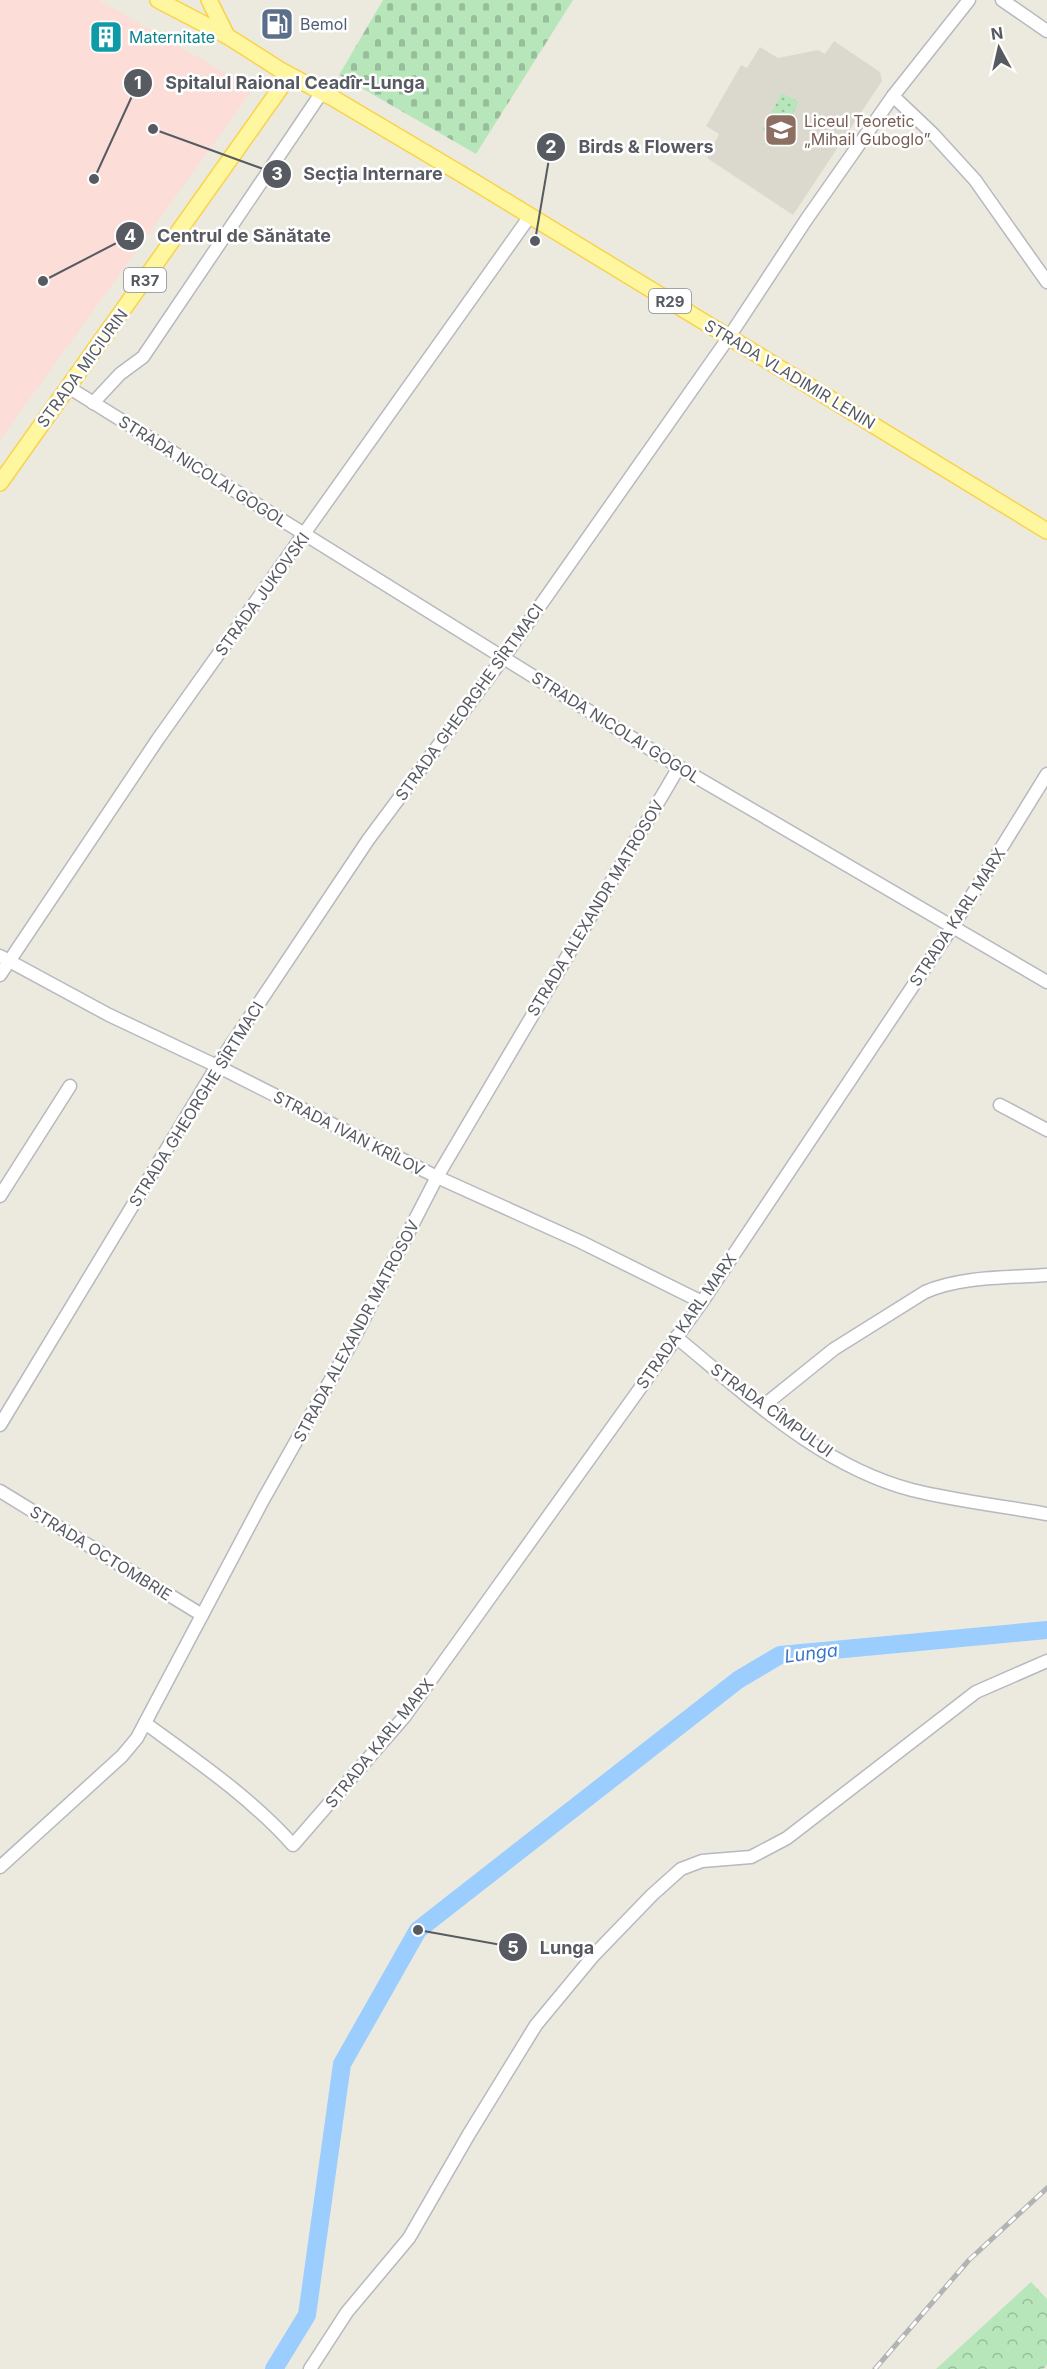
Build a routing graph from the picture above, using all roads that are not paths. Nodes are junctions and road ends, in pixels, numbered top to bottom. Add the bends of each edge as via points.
1 (158, 0) edge
2 (209, 0) edge
3 (969, 0) edge
4 (1002, 0) edge
5 (1047, 31) edge
6 (226, 36) junction
7 (289, 76) junction
8 (322, 92) junction
9 (893, 96) junction
10 (530, 216) junction
11 (1047, 282) edge
12 (729, 337) junction
13 (69, 387) junction
14 (93, 403) junction
15 (0, 483) edge
16 (1047, 531) edge
17 (305, 534) junction
18 (504, 657) junction
19 (679, 767) junction
20 (1047, 774) edge
21 (953, 926) junction
22 (5, 958) edge
23 (0, 975) edge
24 (1047, 982) edge
25 (217, 1066) junction
26 (70, 1086) dead end
27 (1000, 1105) dead end
28 (1047, 1130) edge
29 (436, 1177) junction
30 (0, 1196) edge
31 (1047, 1275) edge
32 (702, 1302) junction
33 (676, 1337) junction
34 (762, 1407) junction
35 (0, 1425) edge
36 (0, 1491) edge
37 (1047, 1514) edge
38 (201, 1615) junction
39 (1047, 1661) edge
40 (145, 1723) junction
41 (0, 1867) edge
42 (310, 2369) edge

1 - 6 main road, STRADA VLADIMIR LENIN
2 - 6 main road
3 - 9 street, STRADA GHEORGHE SÎRTMACI
4 - 5 street
6 - 7 main road, STRADA VLADIMIR LENIN / R29
7 - 8 main road, STRADA VLADIMIR LENIN / R29
7 - 13 main road, STRADA MICIURIN / R37
8 - 10 main road, STRADA VLADIMIR LENIN / R29
8 - 14 street via 143,357 120,374
9 - 11 street via 975,180
9 - 12 street, STRADA GHEORGHE SÎRTMACI
10 - 12 main road, STRADA VLADIMIR LENIN / R29
10 - 17 street, STRADA JUKOVSKI
12 - 16 main road, STRADA VLADIMIR LENIN / R29
12 - 18 street, STRADA GHEORGHE SÎRTMACI
13 - 14 street, STRADA NICOLAI GOGOL
13 - 15 main road, STRADA MICIURIN / R37
14 - 17 street, STRADA NICOLAI GOGOL
17 - 18 street, STRADA NICOLAI GOGOL
17 - 22 street, STRADA JUKOVSKI
18 - 19 street, STRADA NICOLAI GOGOL
18 - 25 street, STRADA GHEORGHE SÎRTMACI via 368,840
19 - 21 street, STRADA NICOLAI GOGOL
19 - 29 street, STRADA ALEXANDR MATROSOV
20 - 21 street, STRADA KARL MARX
21 - 24 street, STRADA NICOLAI GOGOL
21 - 32 street, STRADA KARL MARX
22 - 23 street, STRADA JUKOVSKI
22 - 25 street, STRADA IVAN KRÎLOV via 109,1015
25 - 29 street, STRADA IVAN KRÎLOV
25 - 35 street, STRADA GHEORGHE SÎRTMACI
26 - 30 street
27 - 28 street
29 - 32 street, STRADA IVAN KRÎLOV
29 - 38 street, STRADA ALEXANDR MATROSOV via 352,1342
31 - 34 street via 957,1283 925,1292 834,1349
32 - 33 street, STRADA KARL MARX
33 - 34 street, STRADA CÎMPULUI
33 - 40 street, STRADA KARL MARX via 405,1716 293,1845 238,1792
34 - 37 street, STRADA CÎMPULUI via 817,1447 912,1490
36 - 38 street, STRADA OCTOMBRIE
38 - 40 street, STRADA ALEXANDR MATROSOV
39 - 42 street via 976,1692 787,1838 752,1857 702,1861 681,1869 652,1895 594,1955 536,2025 409,2238 347,2312
40 - 41 street, STRADA ALEXANDR MATROSOV via 122,1756

